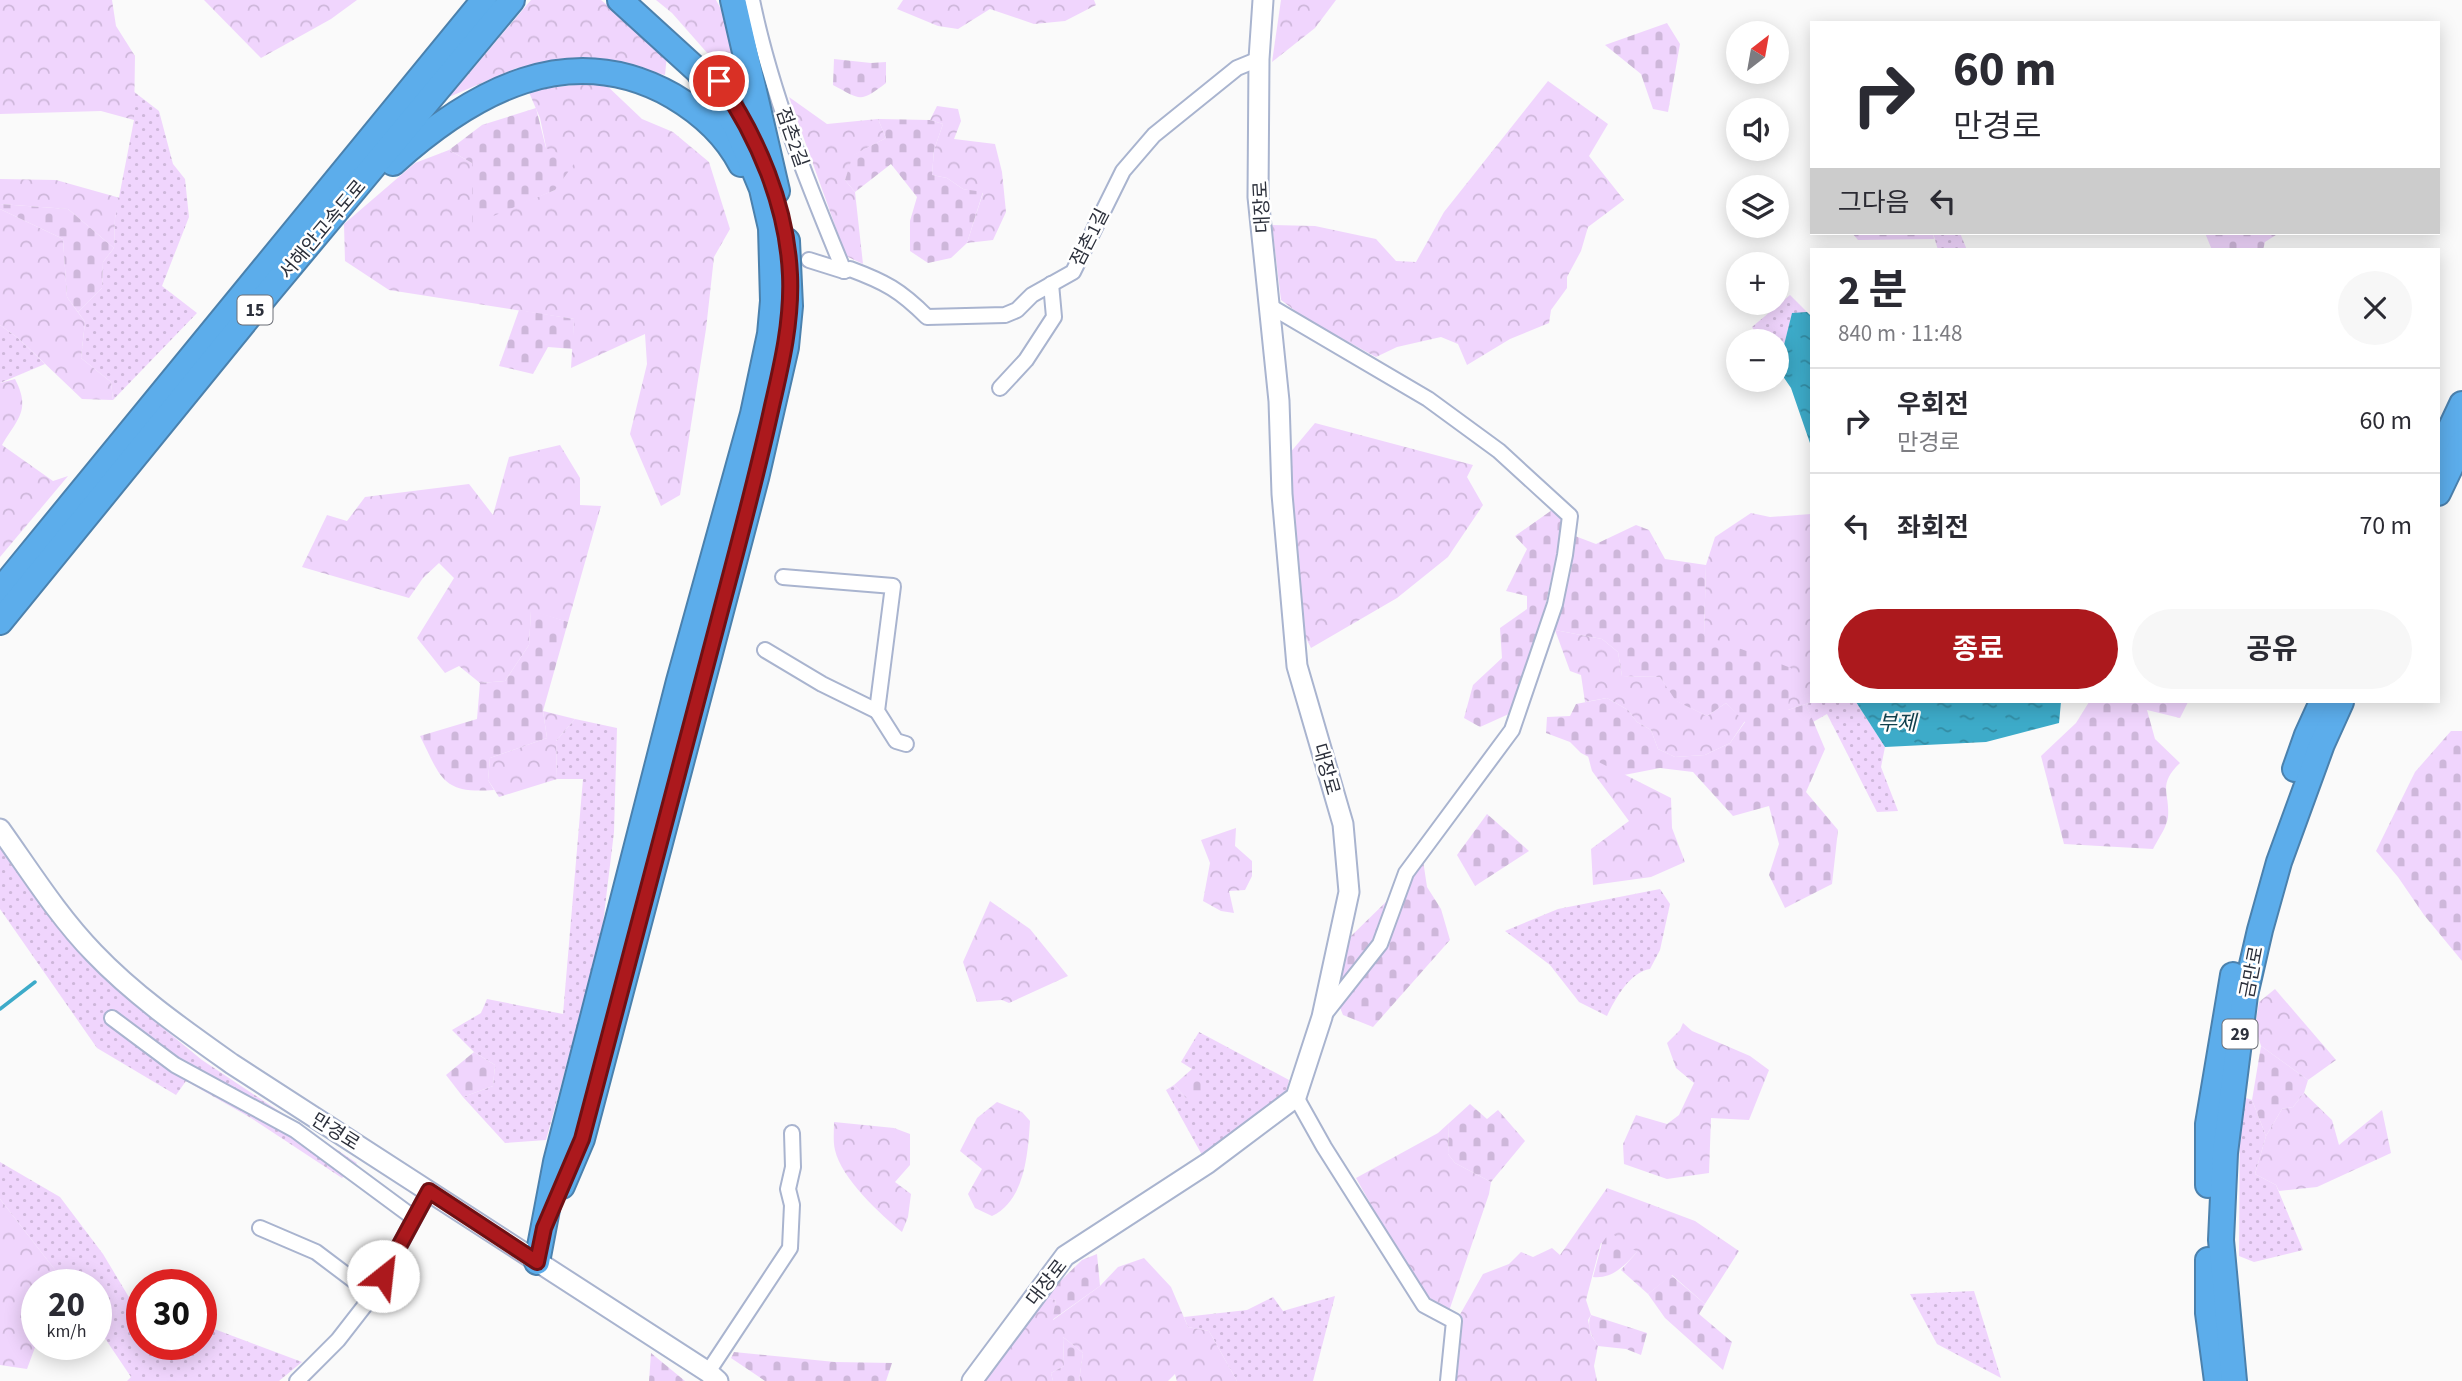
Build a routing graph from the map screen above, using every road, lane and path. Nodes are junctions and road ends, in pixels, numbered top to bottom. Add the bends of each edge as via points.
1 (484, 0) edge
2 (512, 0) edge
3 (620, 0) edge
4 (637, 0) edge
5 (733, 0) edge
6 (752, 0) edge
7 (1263, 0) edge
8 (1259, 59) junction
9 (780, 205) junction
10 (328, 221) junction
11 (809, 260) dead end
12 (773, 268) junction
13 (845, 271) junction
14 (1051, 284) junction
15 (1268, 304) junction
16 (1000, 388) dead end
17 (2462, 404) edge
18 (2462, 443) edge
19 (2440, 451) edge
20 (2440, 489) edge
21 (783, 577) dead end
22 (0, 591) edge
23 (0, 622) edge
24 (765, 650) dead end
25 (2322, 703) edge
26 (2341, 703) edge
27 (877, 711) junction
28 (906, 744) dead end
29 (0, 829) edge
30 (1322, 1017) junction
31 (112, 1018) dead end
32 (1296, 1097) junction
33 (792, 1133) dead end
34 (429, 1191) junction
35 (414, 1218) junction
36 (260, 1228) dead end
37 (544, 1228) junction
38 (537, 1262) junction
39 (373, 1295) junction
40 (713, 1376) edge
41 (297, 1381) edge
42 (972, 1381) edge
43 (1448, 1381) edge
44 (2217, 1381) edge
45 (2234, 1381) edge

1 - 22 highway, 서해안고속도로 / 15
2 - 10 highway, 서해안고속도로 / 15
3 - 12 highway via 698,71 735,124 762,190 771,228
4 - 9 highway via 698,56 726,92 747,126
5 - 9 highway
6 - 13 street, 점촌2길 via 794,142
7 - 8 street, 대장로
8 - 14 street, 점촌1길 via 1237,68 1154,135 1123,171 1073,272
8 - 15 street, 대장로 via 1258,197
9 - 37 highway via 790,306 786,347 757,478 582,1139
10 - 12 highway via 425,134 472,102 537,76 601,72 663,90 689,105 724,140 748,178
10 - 23 highway, 서해안고속도로 / 15
11 - 13 street, 점촌1길
12 - 37 highway via 770,334 753,414 683,667 556,1162
13 - 14 street, 점촌1길 via 883,281 927,317 1004,315
14 - 16 street via 1054,317 1026,360
15 - 30 street, 대장로 via 1297,666 1343,824 1349,892
15 - 30 street via 1428,399 1499,451 1570,516 1555,604 1512,730 1406,873 1380,944
17 - 19 highway
18 - 20 highway
21 - 27 street via 893,586
24 - 27 street
25 - 44 highway, 금만로 / 29 via 2307,734 2245,923 2208,1124 2208,1313
26 - 45 highway, 금만로 / 29 via 2279,862 2245,995 2225,1153 2221,1241
27 - 28 street via 896,741
29 - 34 street, 만경로 via 95,955 171,1020
30 - 32 street, 대장로
31 - 35 street via 176,1065 295,1130
32 - 42 street, 대장로 via 1209,1163 1065,1256
32 - 43 street via 1424,1305 1454,1321
33 - 40 street via 790,1248
34 - 35 street
34 - 38 street, 만경로
35 - 39 street
36 - 39 street via 316,1252
37 - 38 highway
38 - 40 street, 만경로
39 - 41 street via 338,1340

